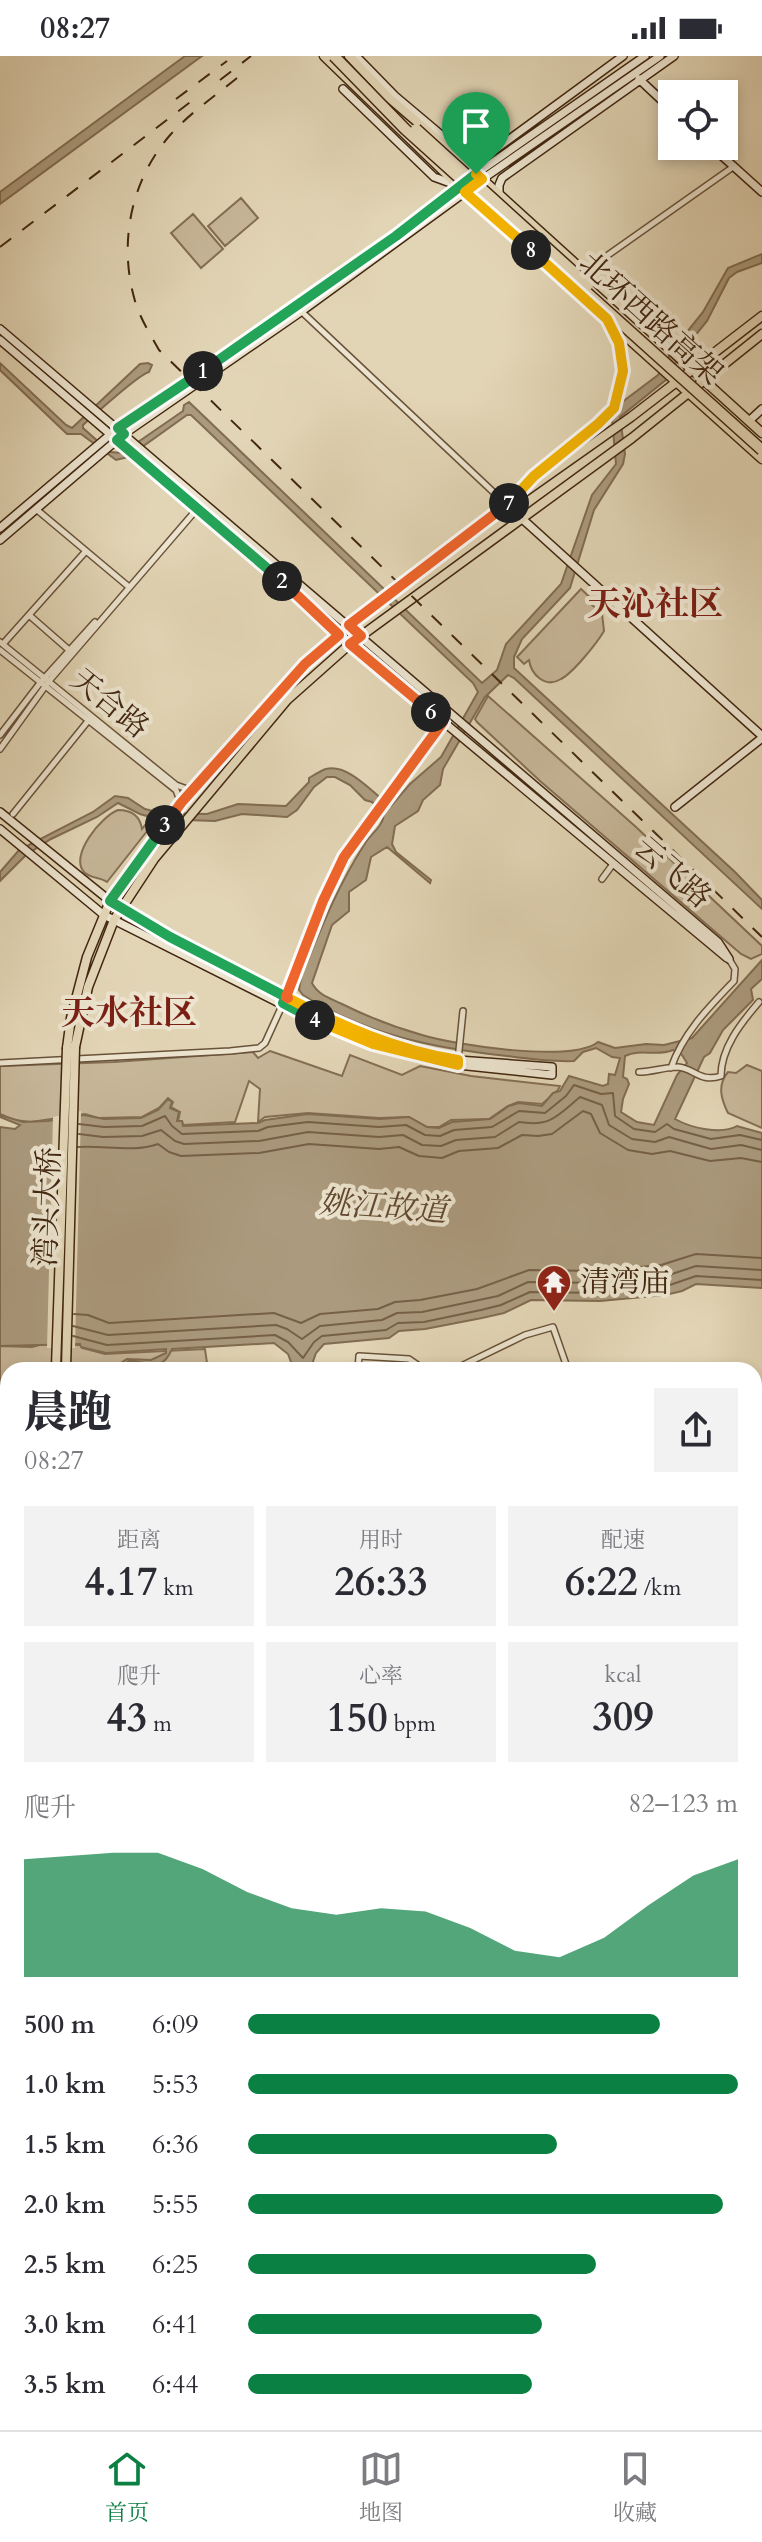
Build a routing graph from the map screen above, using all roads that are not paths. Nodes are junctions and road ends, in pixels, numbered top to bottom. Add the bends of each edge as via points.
1 (324, 56) edge
2 (334, 56) edge
3 (342, 56) edge
4 (349, 56) edge
5 (356, 56) edge
6 (645, 56) edge
7 (660, 56) edge
8 (674, 56) edge
9 (618, 57) edge
10 (634, 74) junction
11 (343, 89) dead end
12 (658, 97) edge
13 (481, 160) junction
14 (726, 160) edge
15 (733, 167) junction
16 (479, 177) junction
17 (462, 189) junction
18 (762, 192) edge
19 (499, 195) junction
20 (608, 255) dead end
21 (299, 309) junction
22 (762, 316) edge
23 (607, 319) junction
24 (0, 329) edge
25 (762, 334) edge
26 (0, 340) edge
27 (689, 367) junction
28 (674, 380) junction
29 (703, 380) junction
30 (689, 393) junction
31 (762, 409) edge
32 (749, 421) junction
33 (121, 431) junction
34 (762, 433) edge
35 (114, 437) junction
36 (762, 441) edge
37 (101, 448) junction
38 (762, 450) edge
39 (762, 459) edge
40 (508, 504) junction
41 (36, 509) junction
42 (197, 509) junction
43 (522, 517) junction
44 (0, 528) edge
45 (0, 540) edge
46 (86, 551) junction
47 (129, 587) junction
48 (121, 596) junction
49 (29, 615) junction
50 (349, 625) junction
51 (339, 635) junction
52 (361, 636) junction
53 (350, 644) junction
54 (1, 645) edge
55 (69, 650) junction
56 (44, 682) junction
57 (88, 721) junction
58 (445, 724) junction
59 (0, 735) edge
60 (762, 737) edge
61 (0, 749) edge
62 (197, 786) junction
63 (181, 803) junction
64 (675, 807) dead end
65 (0, 812) edge
66 (13, 814) dead end
67 (0, 829) edge
68 (613, 864) junction
69 (602, 879) dead end
70 (110, 901) junction
71 (120, 909) junction
72 (104, 915) junction
73 (114, 920) junction
74 (729, 959) junction
75 (284, 1000) junction
76 (759, 1002) dead end
77 (463, 1011) dead end
78 (71, 1048) junction
79 (458, 1062) junction
80 (0, 1063) edge
81 (671, 1068) junction
82 (639, 1072) dead end
83 (61, 1362) edge
84 (359, 1362) edge
85 (413, 1362) edge
86 (469, 1362) edge
87 (564, 1362) edge

1 - 17 main road
2 - 38 highway, 北环西路高架, bridge via 405,129
3 - 36 highway, 北环西路高架, bridge
4 - 16 main road
5 - 13 main road via 449,142 471,160
6 - 10 main road
7 - 10 main road
8 - 10 main road
9 - 10 main road
9 - 13 main road
10 - 12 main road
10 - 16 main road
10 - 19 main road via 502,178
11 - 17 main road via 434,177
13 - 16 main road
14 - 15 main road
15 - 18 main road
15 - 20 street
16 - 17 main road
16 - 19 main road
17 - 21 main road
17 - 23 main road
19 - 27 main road
21 - 33 main road
21 - 40 street
22 - 27 main road
23 - 28 main road
23 - 40 main road via 619,343 623,371 614,408
24 - 33 main road, 云飞路
25 - 29 main road
26 - 35 main road, 云飞路
27 - 28 main road
27 - 29 main road
28 - 30 main road
28 - 40 main road
29 - 30 main road
29 - 32 main road
30 - 39 main road
30 - 43 main road
31 - 32 main road
32 - 34 main road
33 - 35 main road
33 - 50 main road, 云飞路
35 - 37 main road
35 - 42 main road, 云飞路
37 - 41 main road
37 - 44 main road
40 - 43 main road
40 - 50 main road
41 - 45 main road
41 - 46 street
42 - 47 street
42 - 51 main road, 云飞路
43 - 52 main road
43 - 60 main road
46 - 47 street
46 - 49 street
47 - 48 street
48 - 55 street
48 - 56 street
49 - 54 street
49 - 55 street
50 - 51 main road
50 - 52 main road, 云飞路
51 - 53 main road, 云飞路
51 - 62 main road via 305,664
52 - 53 main road
52 - 74 main road, 云飞路 via 718,942
53 - 58 main road, 云飞路
53 - 71 main road via 287,700 154,859
54 - 56 street, 天合路
55 - 56 street
56 - 57 street, 天合路
56 - 59 street
56 - 61 street
56 - 62 street, 天合路 via 176,785
57 - 63 street, 天合路 via 176,790
57 - 66 street
58 - 68 main road, 云飞路
58 - 75 street via 344,857
60 - 64 main road
62 - 63 main road
63 - 70 main road
65 - 70 main road
67 - 72 main road
68 - 69 street
68 - 74 main road, 云飞路
70 - 71 main road
70 - 72 main road
71 - 73 main road
71 - 75 main road
72 - 73 main road
72 - 78 main road via 71,1018
73 - 75 main road
73 - 78 main road
74 - 81 street via 737,976 688,1035
75 - 79 main road via 346,1028
75 - 80 street via 269,1038 259,1048
76 - 81 street via 737,1030 721,1076
77 - 79 street
78 - 83 main road, 湾头大桥, bridge
79 - 79 main road via 552,1075 552,1067
81 - 82 street
84 - 85 street via 359,1356
86 - 87 street via 553,1327

